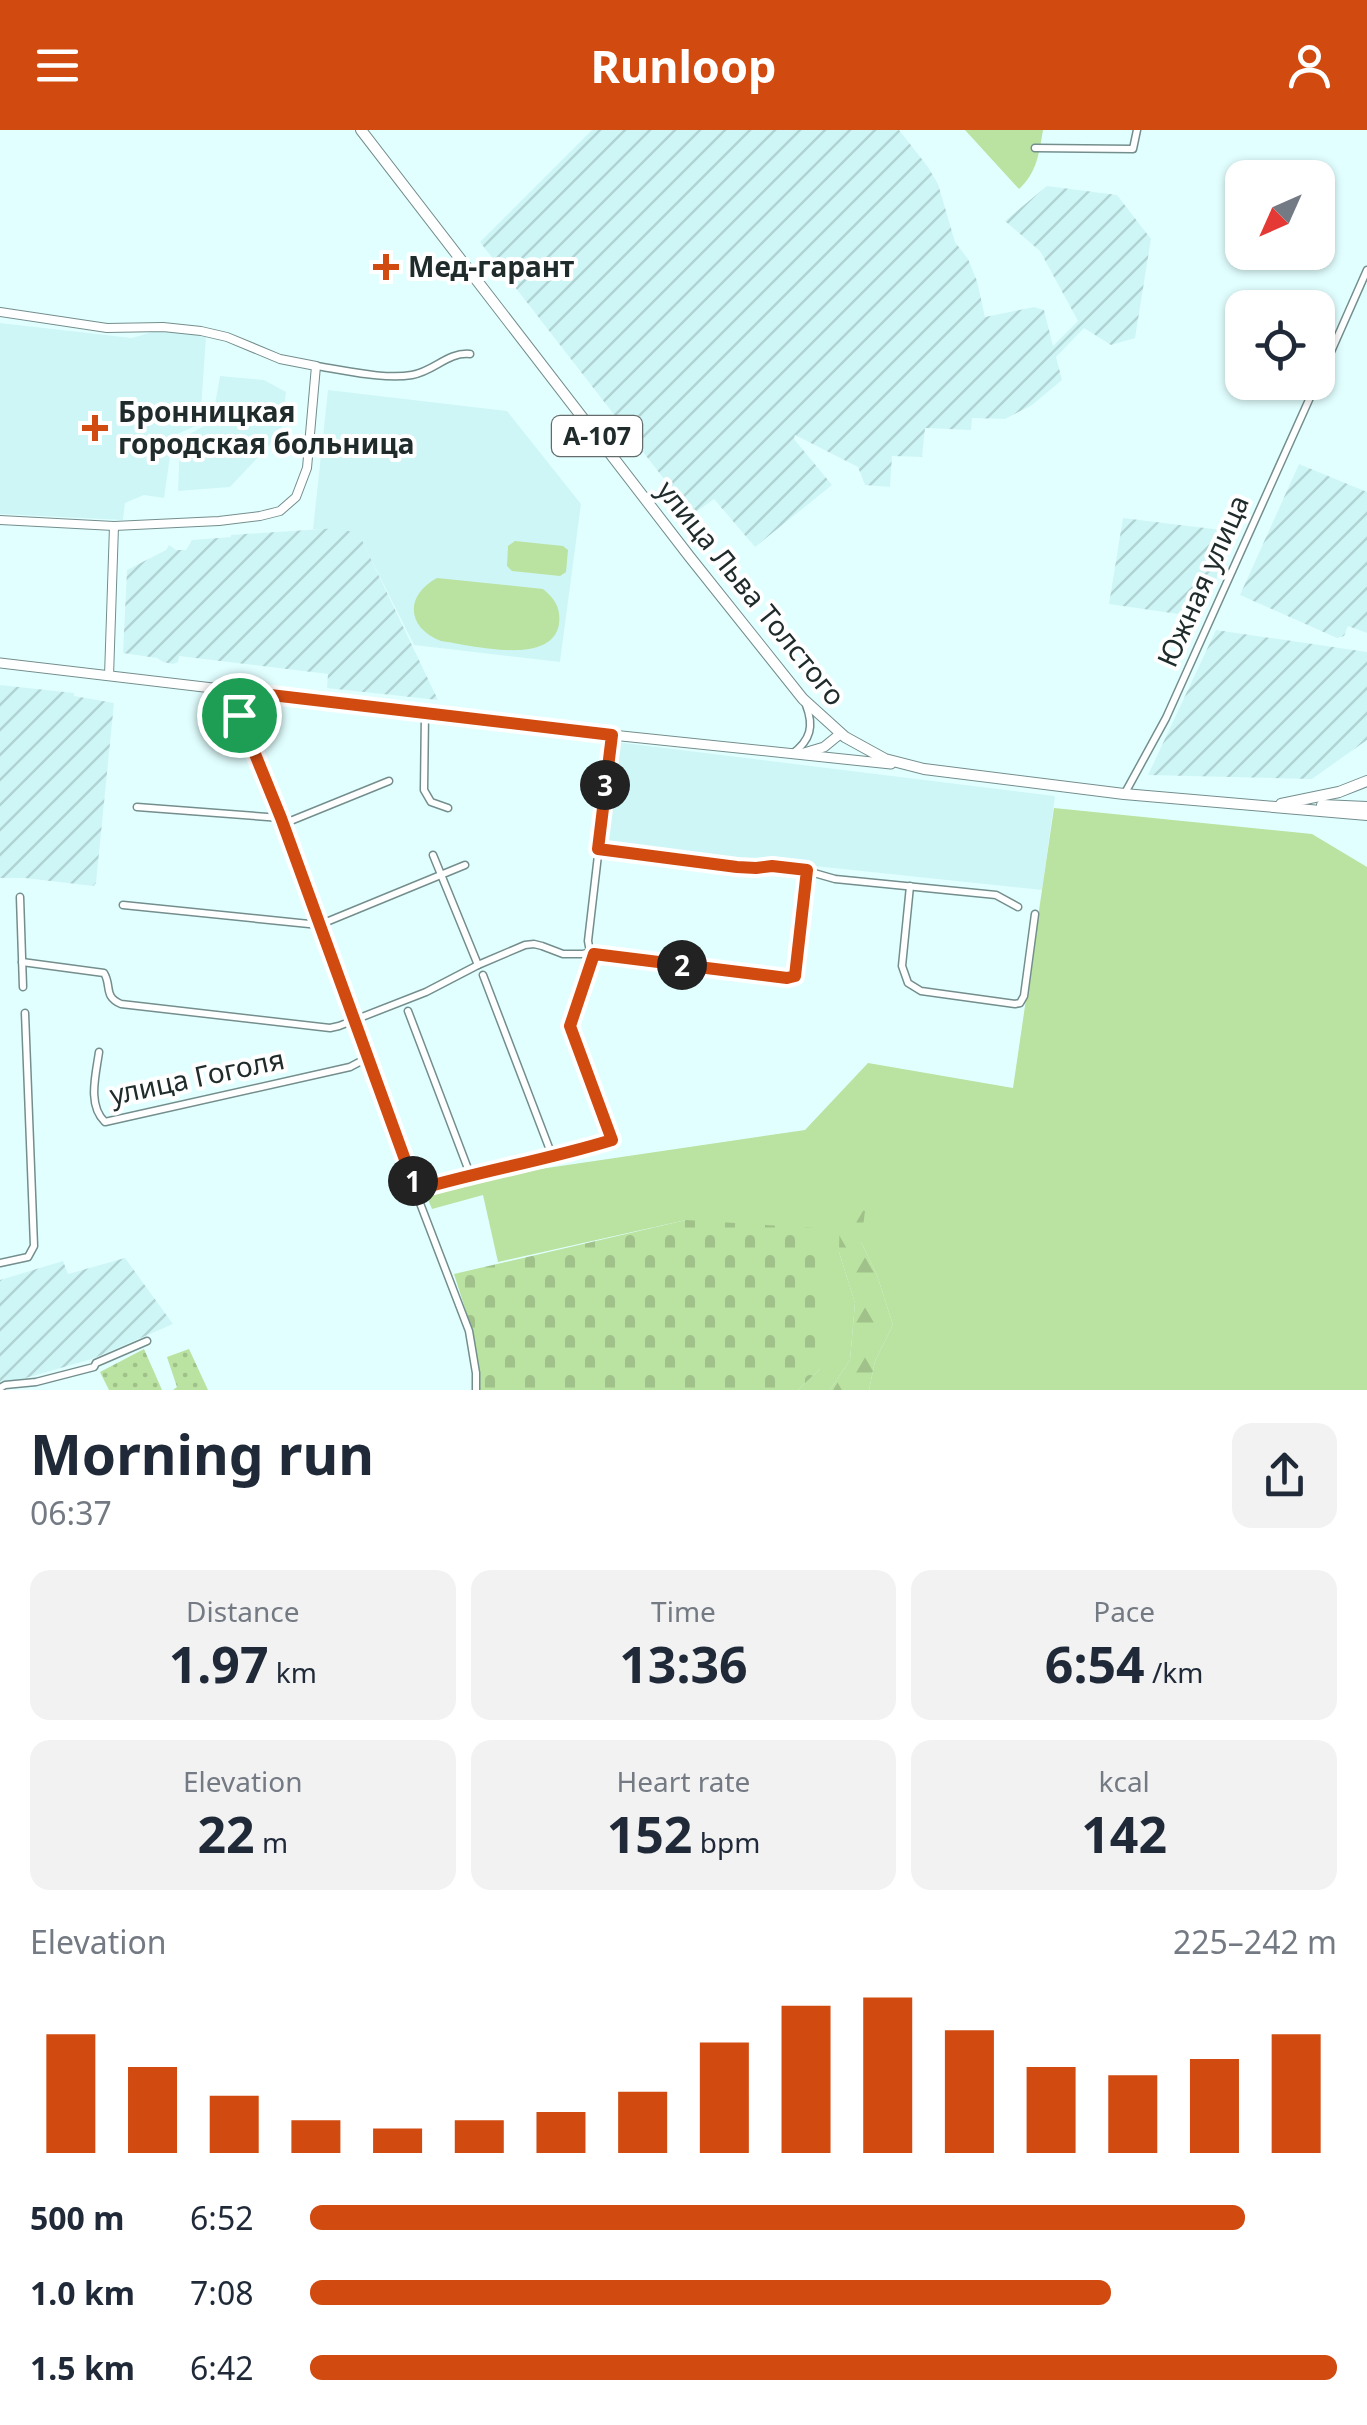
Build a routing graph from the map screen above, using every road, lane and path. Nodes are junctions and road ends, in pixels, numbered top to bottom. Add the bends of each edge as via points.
1 (361, 130) edge
2 (1138, 130) edge
3 (1034, 148) dead end
4 (1367, 270) edge
5 (0, 312) edge
6 (1335, 342) edge
7 (470, 354) dead end
8 (316, 366) junction
9 (1309, 400) edge
10 (0, 520) edge
11 (114, 526) junction
12 (0, 663) edge
13 (109, 676) junction
14 (229, 690) junction
15 (803, 699) junction
16 (425, 713) junction
17 (840, 734) junction
18 (612, 735) junction
19 (791, 754) junction
20 (911, 766) junction
21 (390, 780) dead end
22 (1367, 782) edge
23 (1124, 794) junction
24 (1226, 802) junction
25 (1277, 804) junction
26 (138, 807) dead end
27 (1367, 807) edge
28 (448, 808) dead end
29 (1367, 817) edge
30 (282, 821) junction
31 (598, 849) junction
32 (433, 856) dead end
33 (465, 865) dead end
34 (807, 870) junction
35 (440, 876) junction
36 (910, 886) junction
37 (20, 897) dead end
38 (123, 904) dead end
39 (1018, 907) dead end
40 (1035, 914) dead end
41 (320, 924) junction
42 (592, 953) junction
43 (22, 962) junction
44 (478, 964) junction
45 (483, 975) dead end
46 (23, 987) dead end
47 (408, 1011) dead end
48 (25, 1013) dead end
49 (354, 1020) junction
50 (100, 1052) dead end
51 (368, 1058) junction
52 (553, 1158) junction
53 (470, 1174) junction
54 (416, 1190) junction
55 (0, 1263) edge
56 (146, 1341) dead end
57 (0, 1388) edge
58 (476, 1390) edge

1 - 15 highway, улица Льва Толстого / А-107
2 - 3 street via 1133,150
4 - 6 street, Южная улица
5 - 8 street via 106,328 201,331
7 - 8 street via 401,376
8 - 11 street via 307,468 287,507 260,516
9 - 23 street, Южная улица via 1166,718
10 - 11 street
11 - 13 street
12 - 13 main road
13 - 14 main road
14 - 16 main road
14 - 30 street
15 - 17 highway, улица Льва Толстого / А-107
15 - 19 street via 811,730
16 - 18 main road
16 - 28 street via 424,790 431,802
17 - 19 main road via 824,747
17 - 20 highway, улица Льва Толстого / А-107
18 - 19 main road
18 - 31 street
19 - 20 main road
20 - 23 highway, А-107
21 - 30 street
22 - 25 highway
23 - 24 highway, А-107
24 - 25 highway, А-107
24 - 29 highway, А-107
25 - 27 highway, А-107
26 - 30 street
30 - 41 street
31 - 34 street
31 - 42 street
32 - 35 street
33 - 35 street
34 - 36 street
34 - 42 street via 795,976
35 - 41 street
35 - 44 street
36 - 39 street via 996,896
36 - 40 street via 902,966 908,983 921,991 1020,1003
37 - 43 street
38 - 41 street
41 - 49 street
42 - 44 street via 525,945
42 - 52 street via 570,1026 612,1140
43 - 46 street
43 - 49 street via 104,973 110,996 122,1004 330,1028
44 - 49 street
45 - 52 street
47 - 53 street
48 - 55 street via 32,1252
49 - 51 street
50 - 51 street, улица Гоголя via 95,1105 105,1122
51 - 54 street
52 - 53 street
53 - 54 street
54 - 58 street via 469,1331
56 - 57 street via 94,1367

